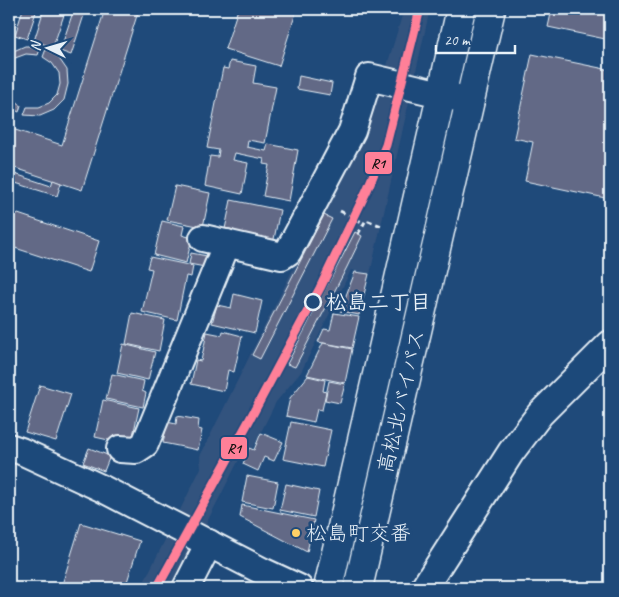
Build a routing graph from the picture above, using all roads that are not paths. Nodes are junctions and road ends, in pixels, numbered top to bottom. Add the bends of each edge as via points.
1 (461, 9) edge
2 (491, 9) edge
3 (442, 94) junction
4 (470, 101) junction
5 (610, 344) edge
6 (9, 447) edge
7 (120, 449) dead end
8 (209, 544) junction
9 (186, 588) edge
10 (299, 588) edge
11 (328, 588) edge
12 (358, 588) edge
13 (424, 588) edge

1 - 3 highway, 高松北バイパス
2 - 4 highway, 高松北バイパス
3 - 4 street
3 - 7 street via 369,77 352,131 288,252 282,256 215,241 145,444 136,450
3 - 11 highway, 高松北バイパス
4 - 12 highway, 高松北バイパス
5 - 13 street via 540,414 511,452
6 - 8 street via 101,488
8 - 9 street
8 - 10 street

